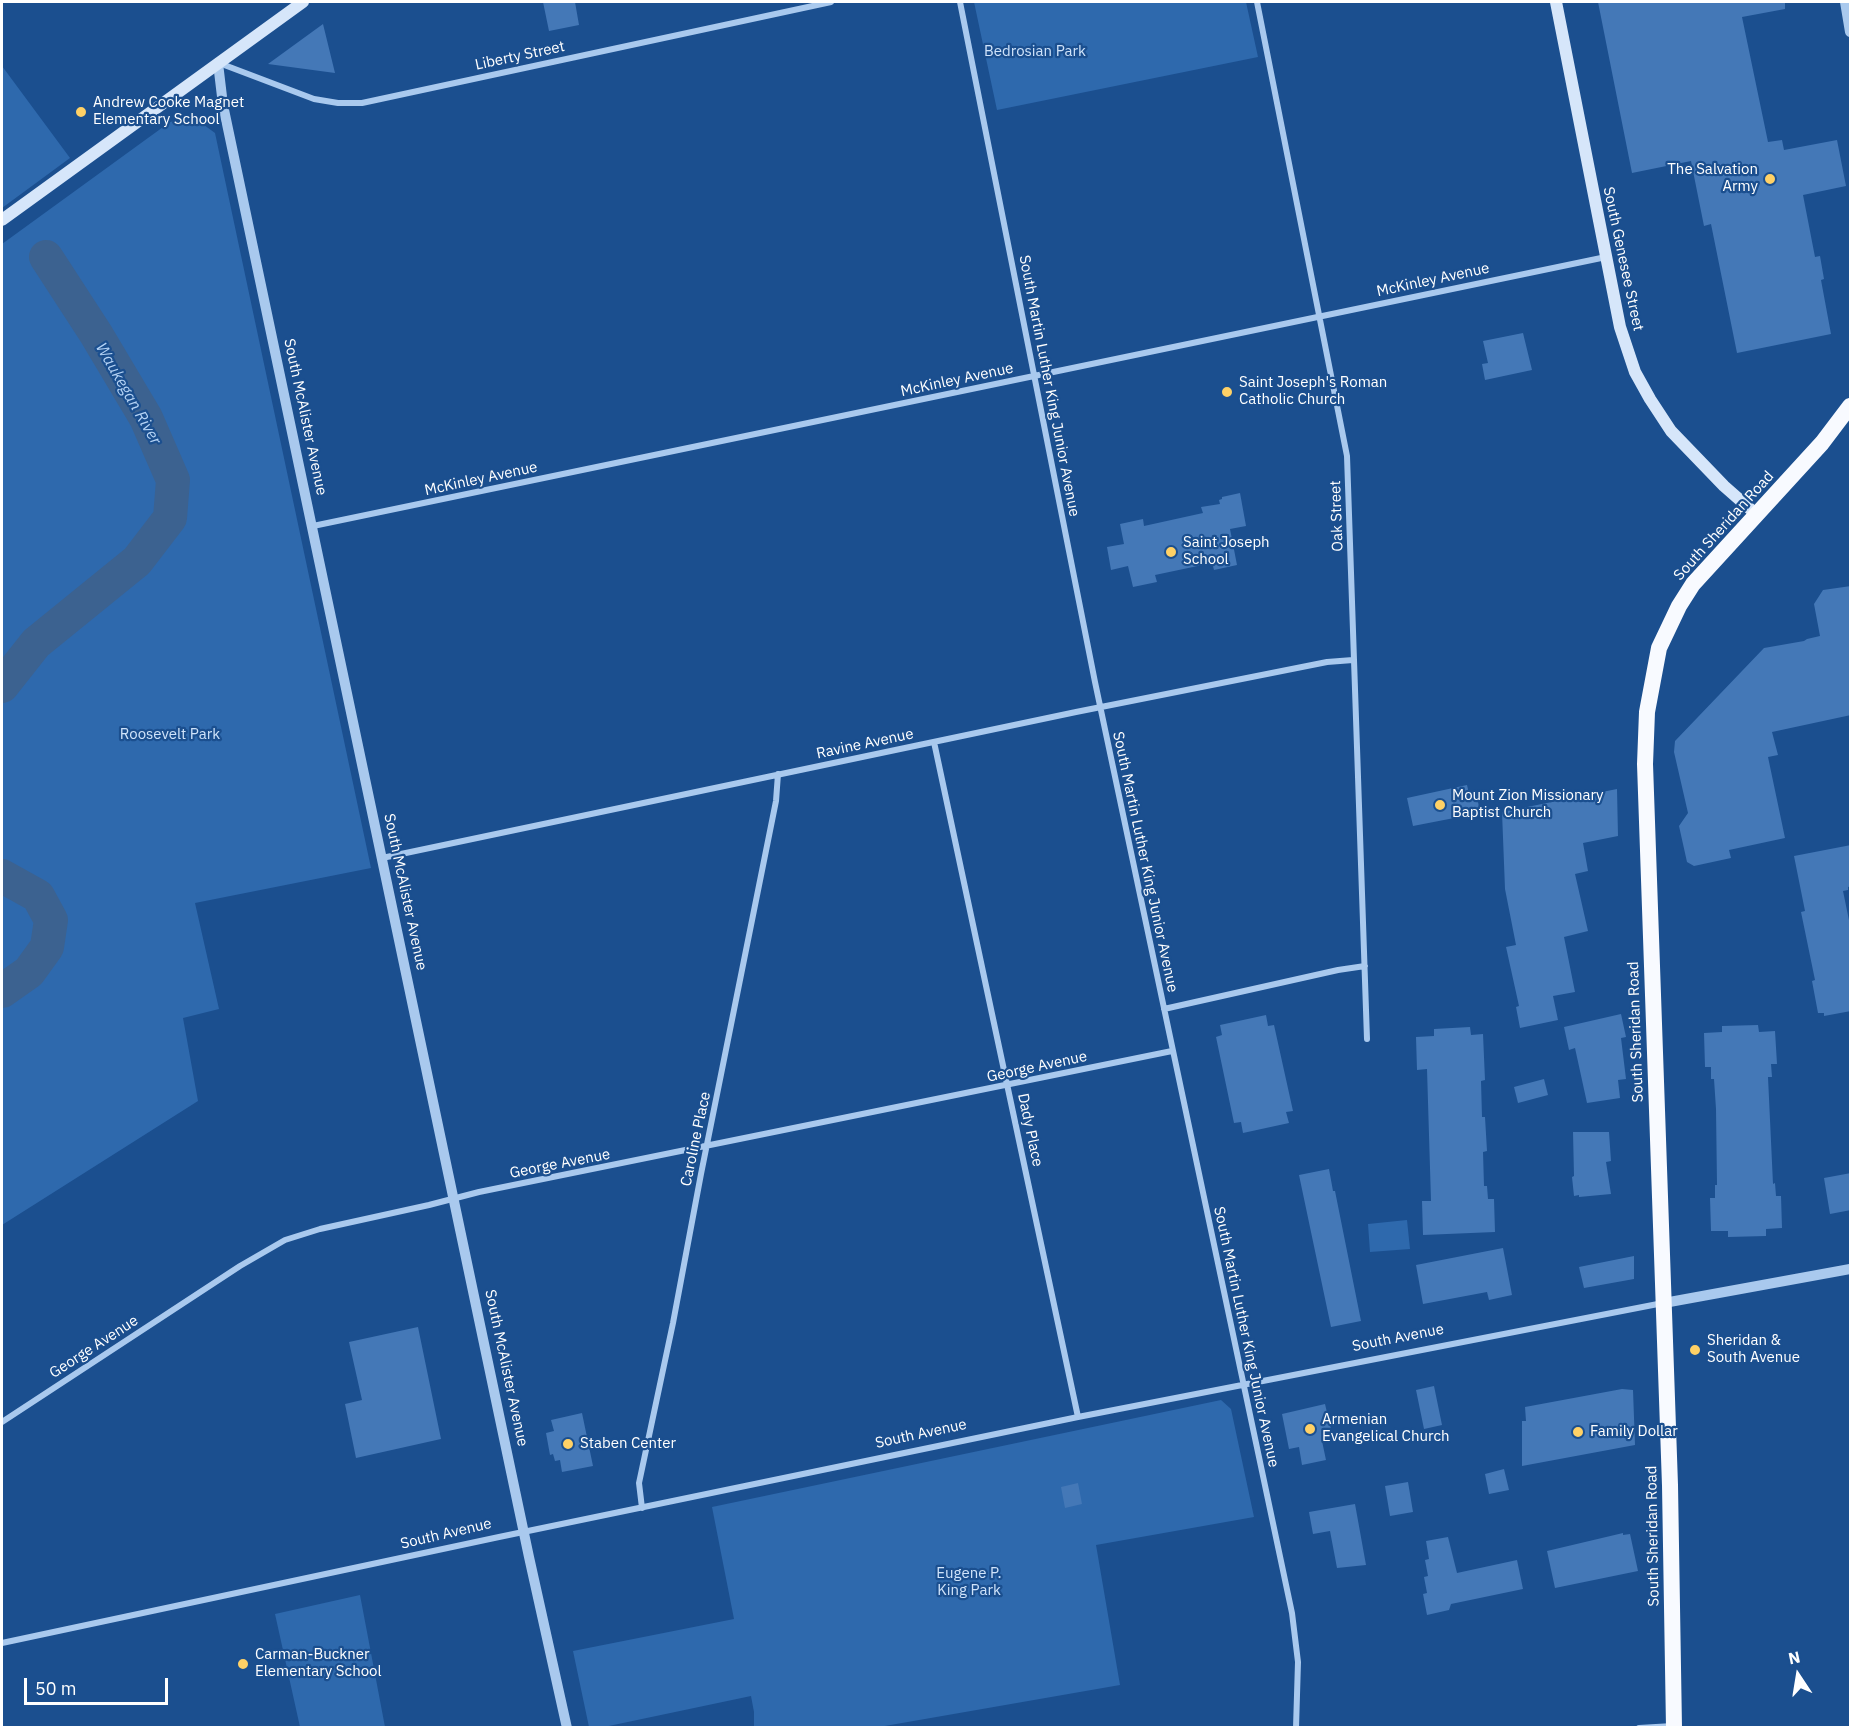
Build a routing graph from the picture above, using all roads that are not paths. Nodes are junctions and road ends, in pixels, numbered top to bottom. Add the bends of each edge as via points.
1 (303, 2) edge
2 (831, 2) edge
3 (960, 2) edge
4 (1257, 2) edge
5 (1556, 2) edge
6 (1845, 2) edge
7 (1851, 32) edge
8 (218, 63) junction
9 (2, 220) edge
10 (1606, 257) junction
11 (1319, 317) junction
12 (1034, 376) junction
13 (1851, 406) edge
14 (1757, 515) junction
15 (313, 526) junction
16 (1353, 660) junction
17 (1100, 708) junction
18 (934, 742) junction
19 (778, 774) junction
20 (382, 858) junction
21 (1365, 966) junction
22 (1164, 1009) junction
23 (1367, 1039) dead end
24 (1172, 1051) junction
25 (1008, 1085) junction
26 (707, 1146) junction
27 (454, 1198) junction
28 (1851, 1269) edge
29 (1664, 1303) junction
30 (1243, 1384) junction
31 (1078, 1417) junction
32 (2, 1422) edge
33 (642, 1508) junction
34 (524, 1532) junction
35 (2, 1643) edge
36 (1674, 1727) edge
37 (567, 1728) edge
38 (1296, 1728) edge
39 (1639, 1728) edge

1 - 8 main road
2 - 8 street, Liberty Street via 362,103 314,99
3 - 12 street, South Martin Luther King Junior Avenue
4 - 11 street, Oak Street
5 - 10 main road, South Genesee Street
6 - 7 street
8 - 9 main road
8 - 15 street, South McAlister Avenue via 223,105
10 - 11 street, McKinley Avenue
10 - 14 main road, South Genesee Street via 1620,327 1635,372 1650,399 1671,431
11 - 12 street, McKinley Avenue
11 - 16 street, Oak Street via 1347,456
12 - 15 street, McKinley Avenue
12 - 17 street, South Martin Luther King Junior Avenue
13 - 14 highway, South Sheridan Road
14 - 29 highway, South Sheridan Road via 1693,584 1679,606 1659,648 1647,712 1645,775
15 - 20 street, South McAlister Avenue
16 - 17 street, Ravine Avenue
16 - 21 street, Oak Street
17 - 18 street, Ravine Avenue
17 - 22 street, South Martin Luther King Junior Avenue
18 - 19 street, Ravine Avenue
18 - 25 street, Dady Place
19 - 20 street, Ravine Avenue
19 - 26 street, Caroline Place via 776,801
20 - 27 street, South McAlister Avenue
21 - 22 street
21 - 23 street, Oak Street
22 - 24 street, South Martin Luther King Junior Avenue
24 - 25 street, George Avenue
24 - 30 street, South Martin Luther King Junior Avenue
25 - 26 street, George Avenue
25 - 31 street, Dady Place
26 - 27 street, George Avenue
26 - 33 street, Caroline Place via 639,1483
27 - 32 street, George Avenue via 285,1240
27 - 34 street, South McAlister Avenue
28 - 29 street, South Avenue
29 - 30 street, South Avenue
29 - 36 highway, South Sheridan Road
30 - 31 street, South Avenue
30 - 38 street, South Martin Luther King Junior Avenue via 1294,1626 1298,1662
31 - 33 street, South Avenue
33 - 34 street, South Avenue
34 - 35 street, South Avenue
34 - 37 street, South McAlister Avenue
36 - 39 street

